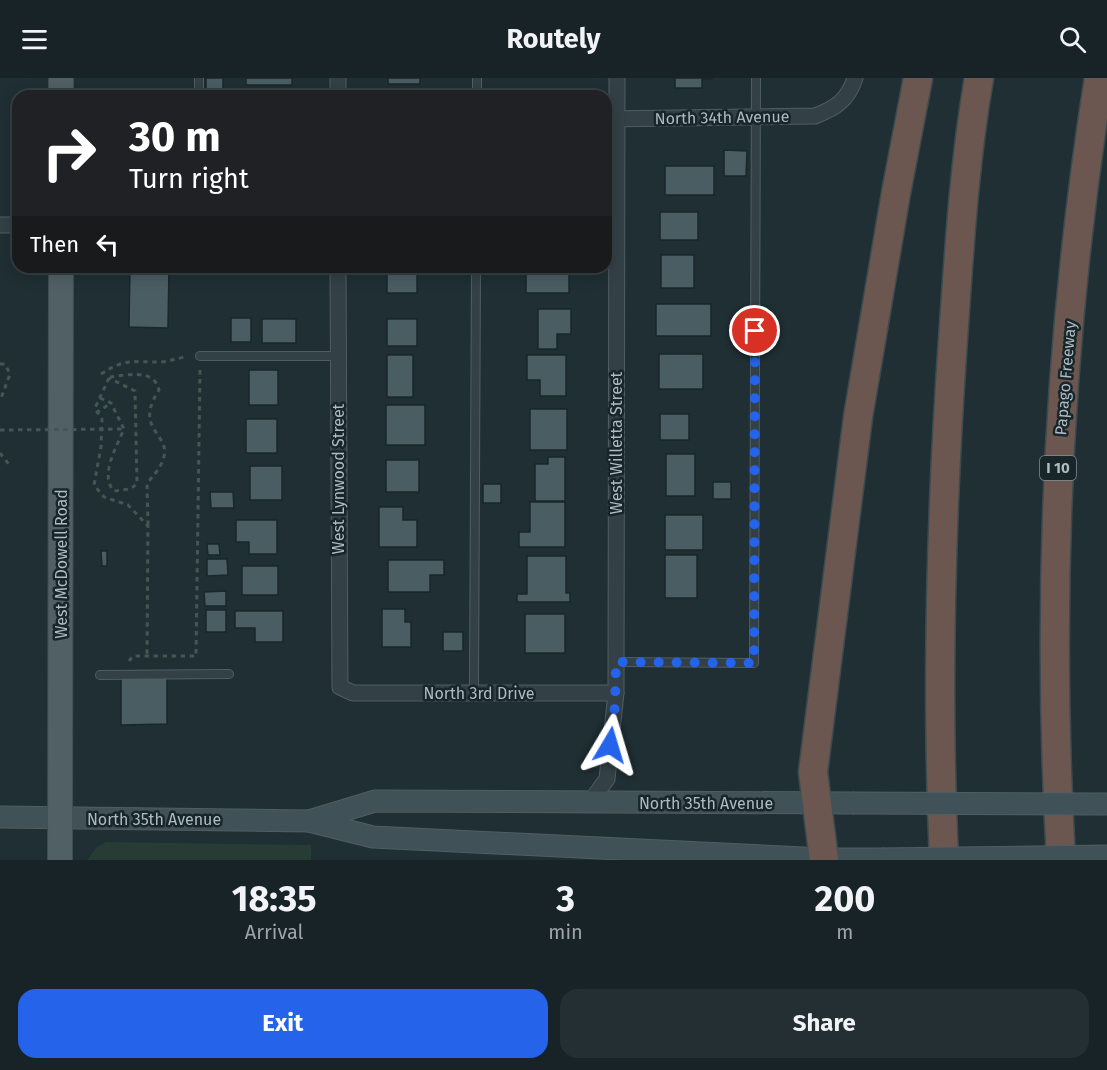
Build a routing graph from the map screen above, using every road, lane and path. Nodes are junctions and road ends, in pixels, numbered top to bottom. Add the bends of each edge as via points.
1 (618, 78) edge
2 (756, 78) edge
3 (855, 78) edge
4 (918, 78) edge
5 (979, 78) edge
6 (1099, 78) edge
7 (756, 117) junction
8 (612, 119) edge
9 (60, 273) edge
10 (338, 273) edge
11 (476, 273) edge
12 (200, 356) junction
13 (338, 356) junction
14 (0, 364) edge
15 (101, 374) dead end
16 (109, 378) junction
17 (100, 398) junction
18 (0, 401) edge
19 (111, 403) junction
20 (96, 414) junction
21 (124, 429) junction
22 (0, 430) edge
23 (0, 453) edge
24 (11, 468) dead end
25 (148, 526) junction
26 (147, 656) junction
27 (616, 662) junction
28 (229, 674) dead end
29 (100, 675) dead end
30 (119, 675) junction
31 (343, 690) joint
32 (474, 692) junction
33 (616, 693) junction
34 (590, 802) junction
35 (817, 803) junction
36 (1107, 804) edge
37 (0, 817) edge
38 (60, 818) junction
39 (309, 821) junction
40 (610, 854) edge
41 (1107, 856) edge
42 (833, 859) edge
43 (60, 860) edge
44 (944, 860) edge
45 (1061, 860) edge

1 - 8 street, West Willetta Street
2 - 7 lane
3 - 7 street, North 34th Avenue via 851,91 836,108 815,116
4 - 35 highway via 858,417 813,772
5 - 44 highway via 958,265 945,500 940,693
6 - 45 highway, Papago Freeway / I 10 via 1065,360 1057,486 1053,631
7 - 8 street, North 34th Avenue
7 - 27 lane via 754,663
8 - 27 street, West Willetta Street
9 - 38 main road, West McDowell Road
10 - 13 street, West Lynwood Street
11 - 32 lane
12 - 13 lane
12 - 15 path via 161,362 127,361
12 - 26 path via 196,656
13 - 31 street, West Lynwood Street via 338,682
14 - 18 path via 5,364 10,374
16 - 17 path
16 - 21 path via 135,391 137,484 114,491 107,476
16 - 25 path via 137,374 151,378 159,390 149,405 148,423 166,449 162,467 147,483
17 - 19 path
17 - 20 path
19 - 20 path
19 - 21 path
20 - 25 path via 102,419 94,485 104,497 128,505
21 - 22 path, bridge
23 - 24 path
25 - 26 path
26 - 30 path via 133,656
27 - 33 street, West Willetta Street
28 - 30 lane
29 - 30 lane
31 - 32 street, North 3rd Drive
32 - 33 street, North 3rd Drive
33 - 34 street, West Willetta Street via 607,779
34 - 35 main road, North 35th Avenue
34 - 39 main road, North 35th Avenue via 375,801
35 - 36 main road, North 35th Avenue, bridge
35 - 42 highway
37 - 38 main road, North 35th Avenue
38 - 39 main road, North 35th Avenue
38 - 43 main road, West McDowell Road
39 - 40 main road, North 35th Avenue via 373,837
40 - 42 main road, North 35th Avenue
41 - 42 main road, North 35th Avenue, bridge

